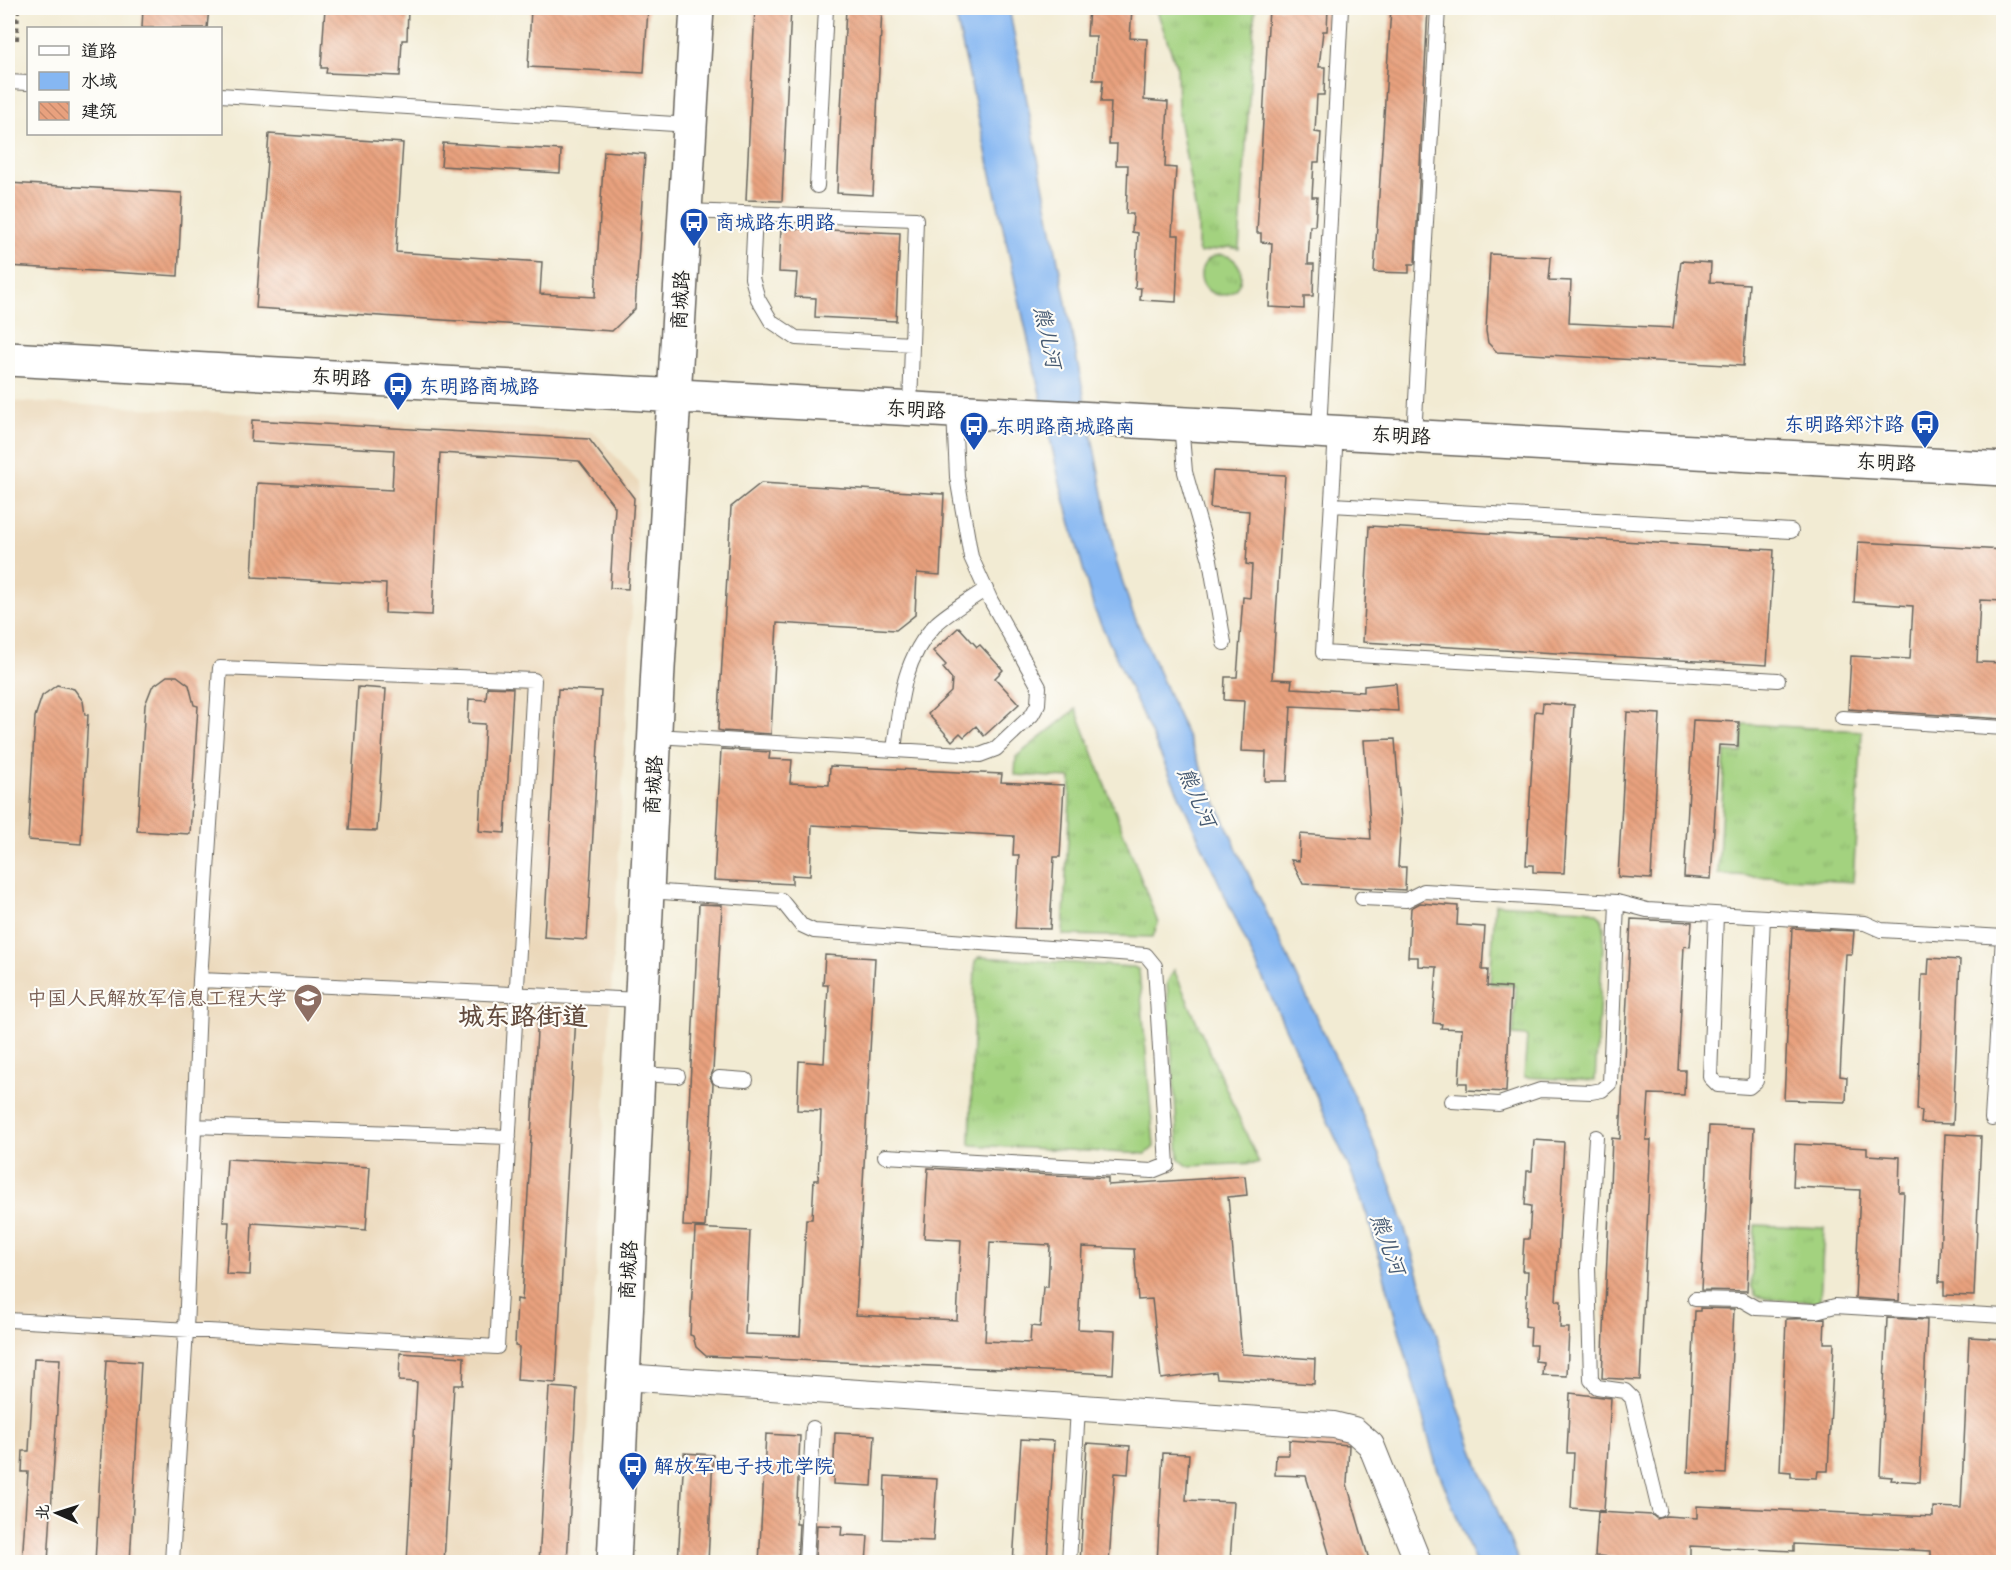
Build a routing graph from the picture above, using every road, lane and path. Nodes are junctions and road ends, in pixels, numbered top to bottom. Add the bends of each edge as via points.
1 (18, 8) edge
2 (697, 8) edge
3 (826, 8) edge
4 (1341, 8) edge
5 (1438, 8) edge
6 (17, 40) dead end
7 (8, 82) edge
8 (27, 83) edge
9 (222, 95) edge
10 (690, 125) junction
11 (817, 186) dead end
12 (685, 212) junction
13 (755, 214) junction
14 (912, 344) junction
15 (8, 359) edge
16 (675, 395) junction
17 (910, 408) junction
18 (954, 411) junction
19 (1181, 423) junction
20 (1327, 431) junction
21 (1414, 436) junction
22 (2004, 469) edge
23 (1332, 505) junction
24 (1791, 531) dead end
25 (986, 589) junction
26 (1224, 643) dead end
27 (1778, 680) dead end
28 (1842, 718) dead end
29 (2004, 728) edge
30 (655, 736) junction
31 (894, 750) junction
32 (647, 891) junction
33 (1362, 898) dead end
34 (1617, 902) junction
35 (1716, 915) junction
36 (1763, 917) junction
37 (2003, 937) edge
38 (200, 980) junction
39 (517, 993) junction
40 (642, 1000) junction
41 (638, 1074) junction
42 (678, 1076) dead end
43 (719, 1078) dead end
44 (746, 1080) dead end
45 (1452, 1101) dead end
46 (1992, 1119) dead end
47 (194, 1126) junction
48 (509, 1137) junction
49 (1596, 1137) dead end
50 (885, 1155) dead end
51 (1695, 1299) dead end
52 (2004, 1316) edge
53 (8, 1320) edge
54 (186, 1330) junction
55 (623, 1377) junction
56 (1078, 1408) junction
57 (813, 1428) dead end
58 (1659, 1510) dead end
59 (172, 1563) edge
60 (614, 1563) edge
61 (806, 1563) edge
62 (1069, 1563) edge
63 (1418, 1563) edge

1 - 6 path
2 - 10 street, 商城路
3 - 11 lane
4 - 20 lane
5 - 21 lane
7 - 8 lane
9 - 10 lane
10 - 12 street, 商城路
12 - 13 lane
12 - 16 street, 商城路
13 - 14 lane via 752,278 771,321 796,338
13 - 14 lane via 916,219
14 - 17 lane
15 - 16 street, 东明路
16 - 17 street, 东明路
16 - 30 street, 商城路
17 - 18 street, 东明路
18 - 19 street, 东明路
18 - 25 lane via 957,477 971,557
19 - 20 street, 东明路
19 - 26 lane via 1185,472 1210,560
20 - 21 street, 东明路
20 - 23 lane
21 - 22 street, 东明路
23 - 24 lane
23 - 27 lane via 1323,653
25 - 31 lane via 938,623 916,649 903,682
25 - 31 lane via 1040,687 1032,715 996,749 980,755
28 - 29 lane
30 - 31 lane
30 - 32 street, 商城路
32 - 40 street, 商城路
32 - 50 lane via 781,900 801,925 814,931 1146,955 1155,966 1167,1165 1152,1171
33 - 34 lane via 1406,900 1424,891
34 - 35 lane via 1647,910
34 - 45 lane via 1610,1083 1591,1092 1540,1090 1499,1104
35 - 36 lane
35 - 36 lane via 1710,1077 1718,1085 1749,1087 1756,1080
36 - 37 lane via 1865,923 1881,930
37 - 46 lane
38 - 39 lane
38 - 39 lane via 220,668 534,680
38 - 47 lane
39 - 40 lane
39 - 48 lane
40 - 41 street, 商城路
41 - 42 lane
41 - 55 street, 商城路
43 - 44 lane
47 - 48 lane
47 - 54 lane
48 - 54 lane via 497,1347
49 - 58 lane via 1588,1267 1591,1380 1598,1387 1625,1391 1632,1398
51 - 52 lane via 1742,1300 1756,1308 1816,1311 1835,1306
53 - 54 lane
54 - 59 lane
55 - 56 street
55 - 60 street, 商城路
56 - 62 lane
56 - 63 street via 1334,1425 1354,1430 1371,1444
57 - 61 lane

